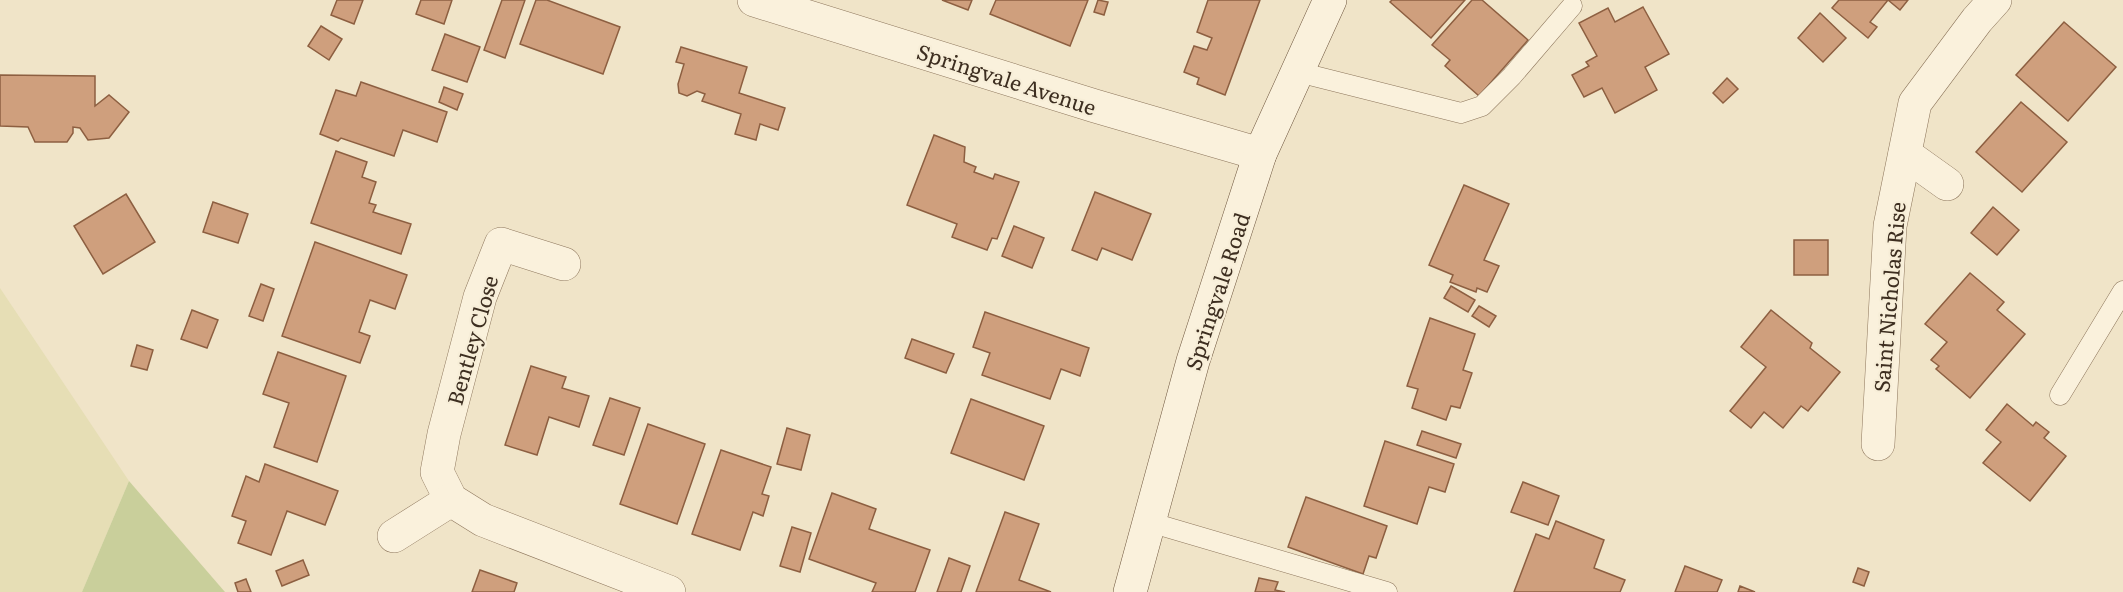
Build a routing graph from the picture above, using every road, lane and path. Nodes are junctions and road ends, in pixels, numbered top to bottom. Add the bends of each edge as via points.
1 (754, 0) edge
2 (1330, 0) edge
3 (1995, 0) edge
4 (1572, 6) dead end
5 (1298, 72) junction
6 (1260, 154) junction
7 (1905, 154) junction
8 (1947, 184) dead end
9 (564, 264) dead end
10 (2123, 291) edge
11 (2060, 395) dead end
12 (1878, 444) dead end
13 (451, 500) junction
14 (1149, 522) junction
15 (394, 536) dead end
16 (666, 591) edge
17 (1131, 592) edge
18 (1388, 592) edge

1 - 6 street, Springvale Avenue
2 - 5 street, Springvale Road
3 - 7 street, Saint Nicholas Rise via 1915,103
4 - 5 lane via 1482,106 1461,113
5 - 6 street, Springvale Road
6 - 14 street, Springvale Road via 1193,361
7 - 8 street
7 - 12 street, Saint Nicholas Rise via 1890,226
9 - 13 street, Bentley Close via 501,244 480,297 444,434 437,472
10 - 11 lane
13 - 15 street
13 - 16 street via 483,520
14 - 17 street, Springvale Road
14 - 18 lane

